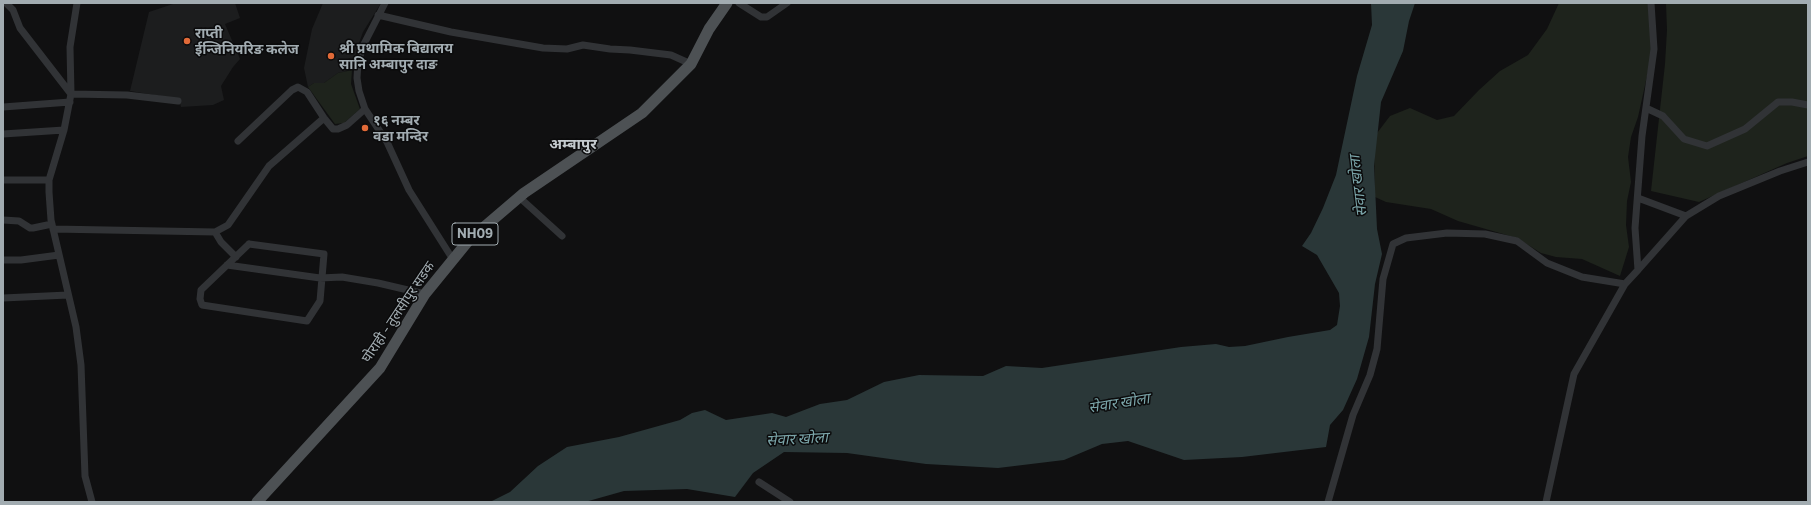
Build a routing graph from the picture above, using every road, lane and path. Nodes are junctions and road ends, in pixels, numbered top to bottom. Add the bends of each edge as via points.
1 (6, 3) edge
2 (77, 3) edge
3 (384, 3) edge
4 (727, 3) edge
5 (739, 3) edge
6 (787, 3) edge
7 (1651, 3) edge
8 (378, 15) junction
9 (691, 64) junction
10 (70, 94) junction
11 (178, 101) dead end
12 (70, 102) junction
13 (1808, 105) edge
14 (3, 107) edge
15 (1646, 108) junction
16 (365, 109) junction
17 (324, 118) junction
18 (64, 130) junction
19 (3, 134) edge
20 (238, 141) dead end
21 (1808, 162) edge
22 (3, 180) edge
23 (49, 180) junction
24 (519, 197) junction
25 (1638, 198) junction
26 (1686, 216) junction
27 (3, 220) edge
28 (53, 227) junction
29 (215, 232) junction
30 (562, 236) dead end
31 (59, 255) junction
32 (236, 257) junction
33 (452, 258) junction
34 (3, 260) edge
35 (227, 265) junction
36 (1638, 270) junction
37 (323, 278) junction
38 (1625, 284) junction
39 (68, 294) junction
40 (425, 294) junction
41 (3, 298) edge
42 (759, 482) dead end
43 (92, 502) edge
44 (257, 502) edge
45 (790, 502) edge
46 (1328, 502) edge
47 (1546, 502) edge

1 - 10 street via 13,10 20,28
2 - 10 street via 70,47
3 - 8 street
4 - 9 main road, घोराही - तुलसीपुर सडक / NH09 via 709,29
5 - 6 street via 761,17 767,17
7 - 15 street via 1654,49
8 - 9 street via 451,32 543,48 567,49 583,46 630,50 671,55
8 - 16 street via 358,62 357,78
9 - 24 main road, घोराही - तुलसीपुर सडक / NH09 via 642,113
10 - 11 street via 127,95
10 - 12 street
12 - 14 street
12 - 18 street
13 - 15 street via 1778,102 1745,129 1707,146 1684,139 1663,116
15 - 25 street
16 - 17 street via 347,125 338,129 334,129
16 - 33 street via 387,142 409,190
17 - 20 street via 307,92 298,87
17 - 29 street via 269,166 228,225
18 - 19 street
18 - 23 street
21 - 26 street via 1719,196
22 - 23 street
23 - 28 street
24 - 30 street
24 - 33 main road, घोराही - तुलसीपुर सडक / NH09
25 - 26 street
25 - 36 street via 1635,228
26 - 36 street
27 - 28 street via 19,221 30,228
28 - 29 street
28 - 31 street
29 - 32 street
31 - 34 street
31 - 39 street
32 - 35 street
32 - 37 street via 249,244 324,254
33 - 40 main road, घोराही - तुलसीपुर सडक / NH09
35 - 37 street
35 - 37 street via 201,290 202,305 308,320 320,301
36 - 38 street
37 - 40 street via 342,277
38 - 46 street via 1582,277 1547,262 1517,241 1485,234 1440,234 1406,238 1393,244 1383,279 1377,349 1353,416
38 - 47 street via 1574,374
39 - 41 street
39 - 43 street via 82,364 83,455
40 - 44 main road, घोराही - तुलसीपुर सडक / NH09 via 380,368
42 - 45 street

